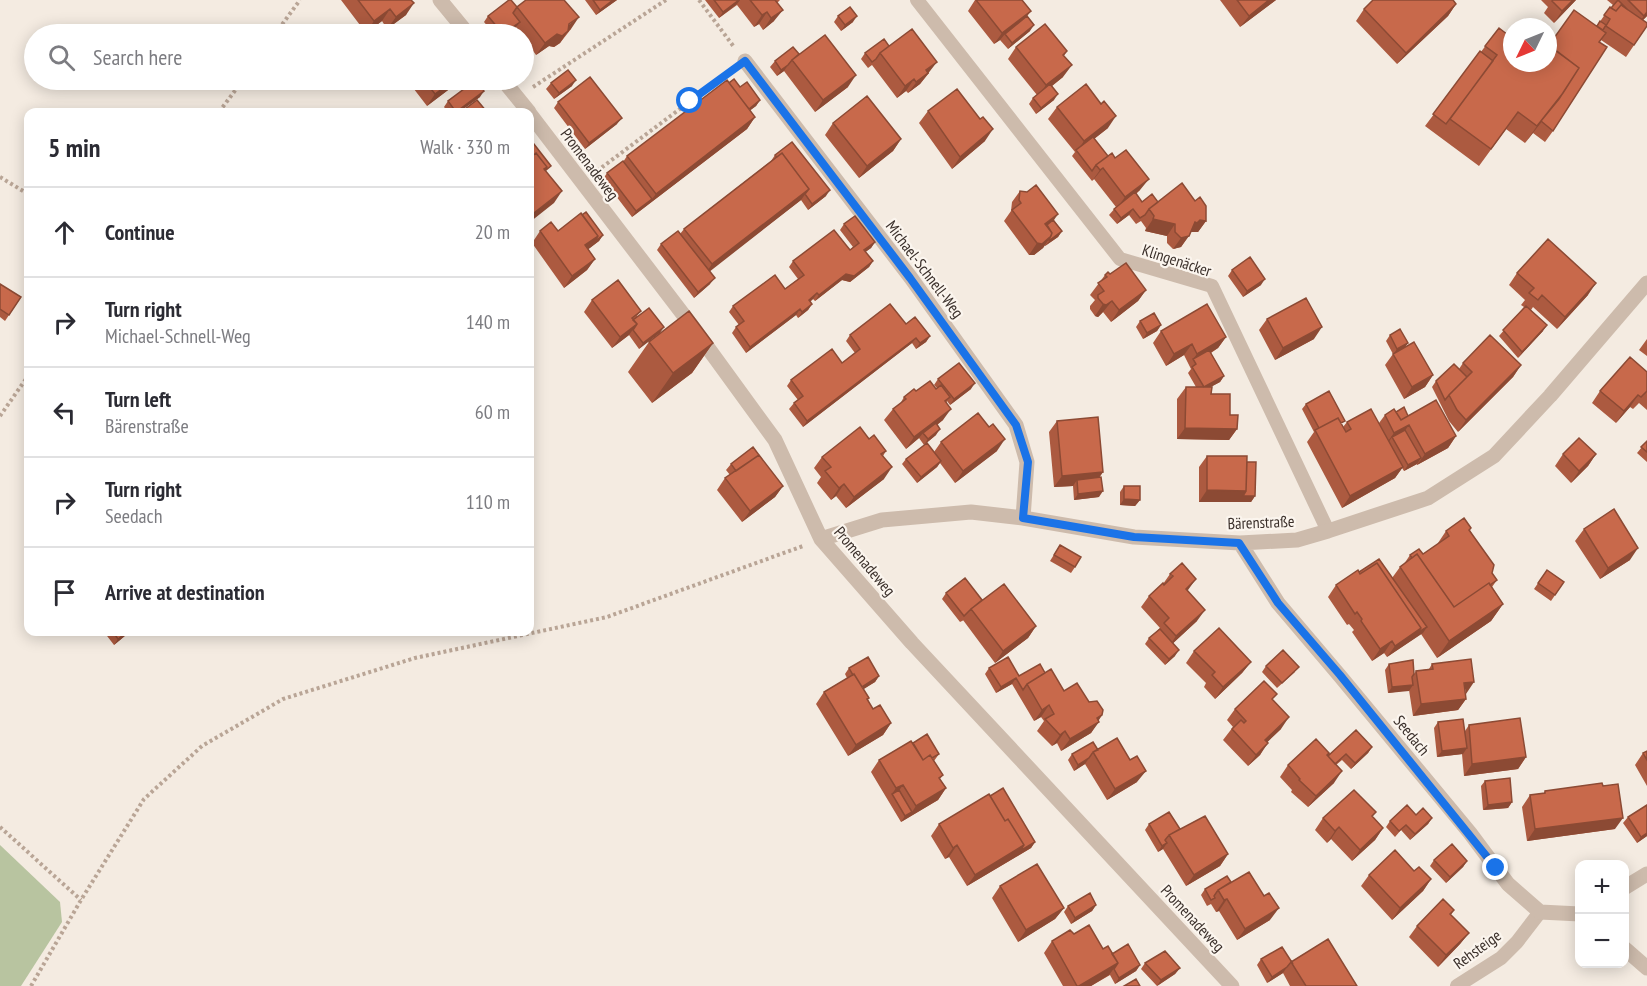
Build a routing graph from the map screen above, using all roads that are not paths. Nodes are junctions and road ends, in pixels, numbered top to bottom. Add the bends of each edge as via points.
1 (440, 0) edge
2 (917, 0) edge
3 (460, 24) edge
4 (745, 61) road end
5 (511, 90) edge
6 (525, 108) edge
7 (534, 120) edge
8 (1647, 283) edge
9 (1023, 518) junction
10 (1328, 531) junction
11 (821, 539) junction
12 (1239, 543) junction
13 (1647, 874) edge
14 (1629, 885) edge
15 (1540, 912) junction
16 (1575, 914) edge
17 (1629, 952) edge
18 (1647, 968) edge
19 (1232, 986) edge
20 (1457, 986) edge

1 - 3 street
2 - 10 lane, Klingenäcker via 1120,259 1212,286
4 - 9 street, Michael-Schnell-Weg via 1016,425 1028,462
5 - 6 street, Promenadeweg
7 - 11 street, Promenadeweg via 775,440
8 - 10 street, Bärenstraße via 1494,456 1428,498
9 - 11 street, Bärenstraße via 970,512 882,519
9 - 12 street, Bärenstraße via 1134,537
10 - 12 street, Bärenstraße via 1298,540
11 - 19 street, Promenadeweg via 912,643
12 - 15 street, Seedach via 1278,603 1508,884
13 - 14 street
15 - 16 street
15 - 20 lane, Rehsteige via 1501,958
17 - 18 street

